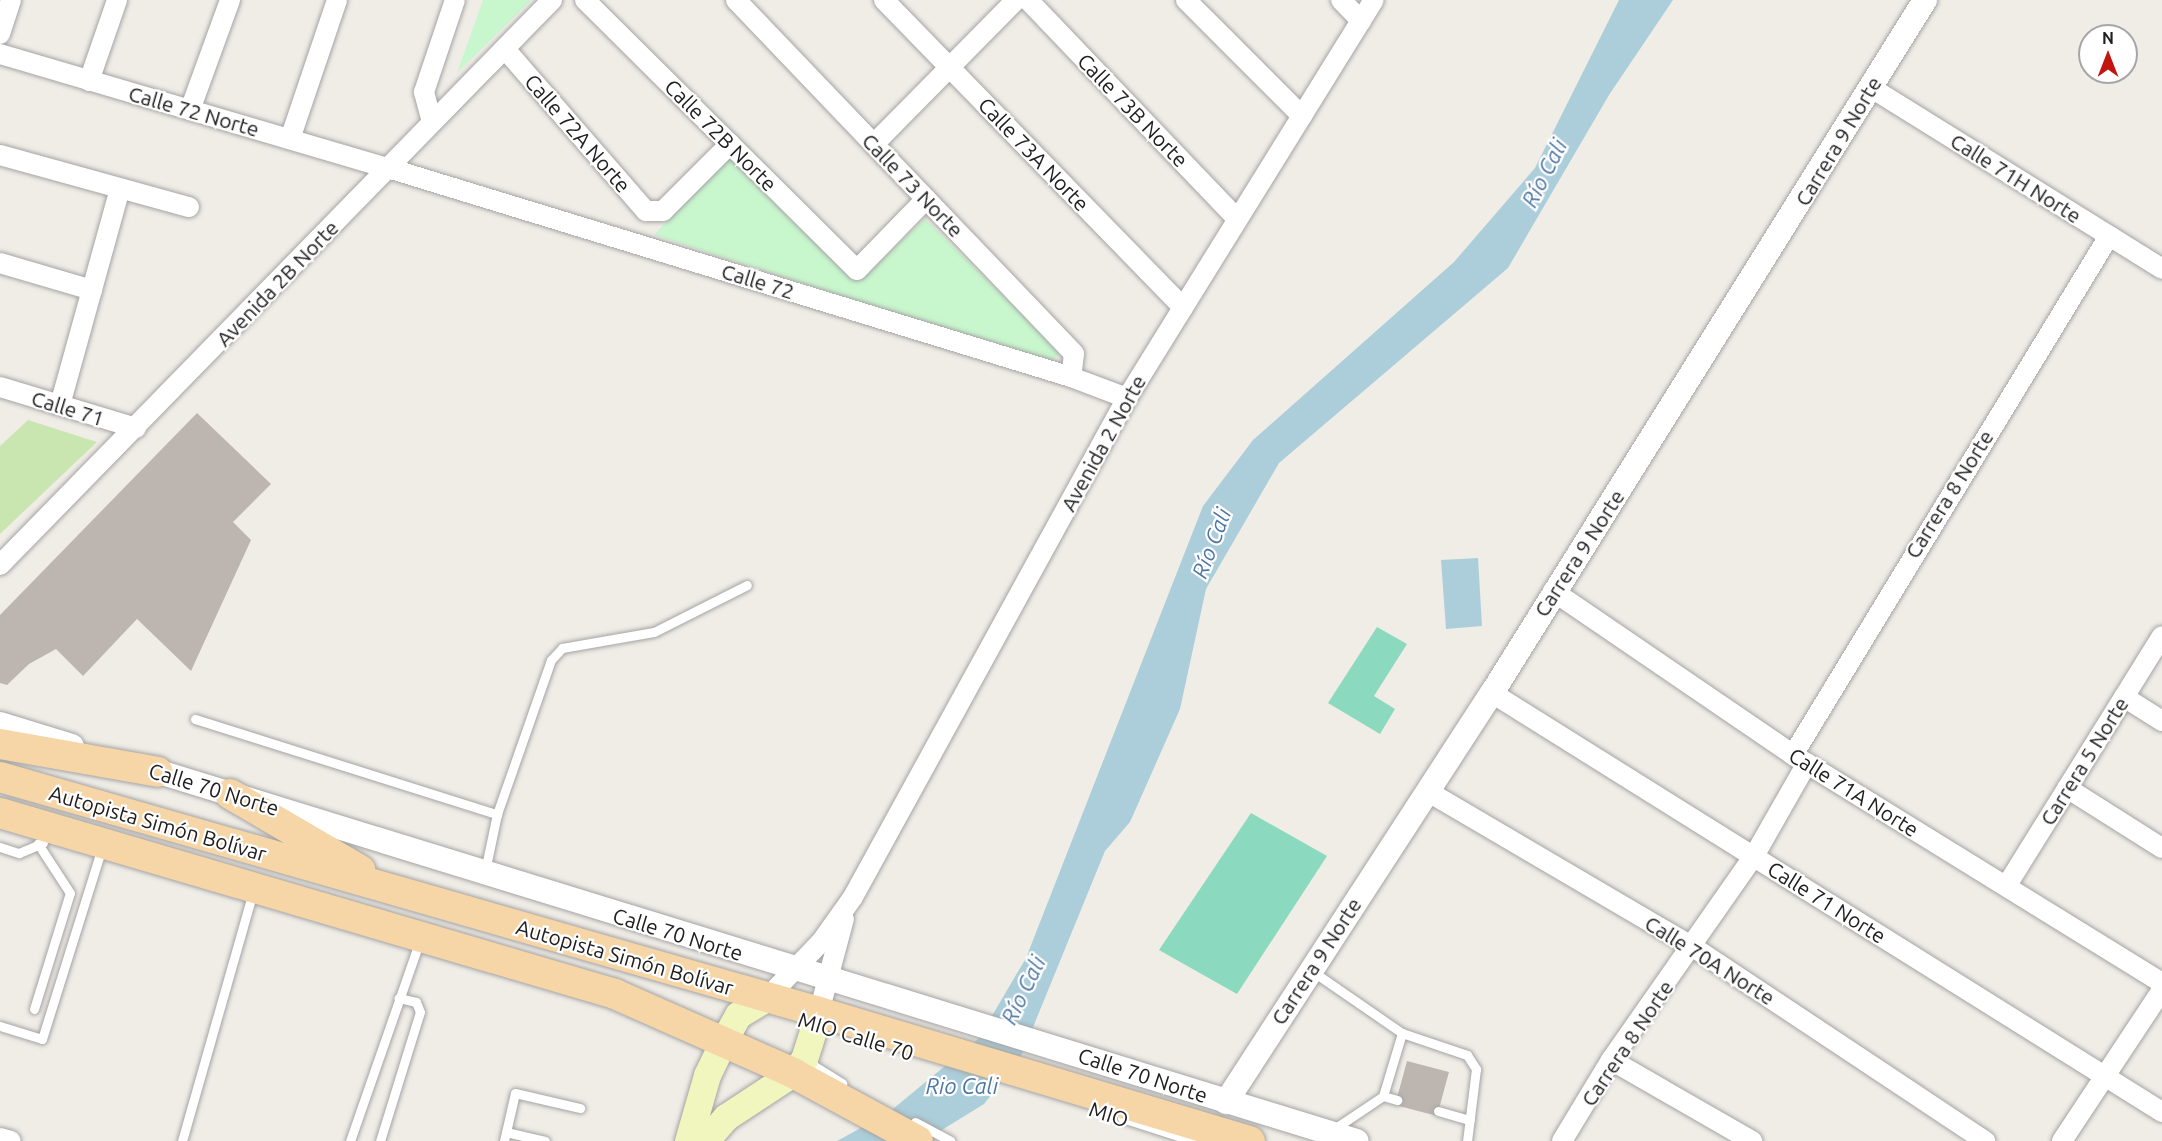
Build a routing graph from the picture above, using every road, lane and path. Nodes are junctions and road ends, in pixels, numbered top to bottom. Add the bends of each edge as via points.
1 (11, 0) edge
2 (117, 0) edge
3 (230, 0) edge
4 (337, 0) edge
5 (455, 0) edge
6 (552, 0) edge
7 (585, 0) edge
8 (736, 0) edge
9 (884, 0) edge
10 (1016, 0) edge
11 (1028, 0) edge
12 (1186, 0) edge
13 (1341, 0) edge
14 (1374, 0) edge
15 (1925, 0) edge
16 (1361, 21) junction
17 (0, 34) edge
18 (505, 49) junction
19 (0, 54) edge
20 (949, 66) junction
21 (89, 81) junction
22 (1870, 87) junction
23 (190, 110) junction
24 (1302, 116) junction
25 (432, 122) junction
26 (290, 139) junction
27 (730, 144) junction
28 (874, 144) junction
29 (0, 155) edge
30 (388, 168) junction
31 (120, 188) junction
32 (926, 199) junction
33 (189, 207) dead end
34 (1237, 219) junction
35 (2109, 236) junction
36 (0, 263) edge
37 (2162, 269) edge
38 (92, 290) junction
39 (1183, 307) junction
40 (1071, 377) junction
41 (0, 387) edge
42 (1127, 398) junction
43 (60, 405) junction
44 (136, 428) junction
45 (0, 566) edge
46 (747, 585) dead end
47 (1553, 591) junction
48 (2162, 636) edge
49 (1492, 693) junction
50 (2124, 698) junction
51 (195, 719) dead end
52 (2162, 721) edge
53 (0, 724) edge
54 (0, 744) edge
55 (1800, 759) junction
56 (158, 772) junction
57 (0, 777) edge
58 (2067, 788) junction
59 (1427, 791) junction
60 (230, 794) junction
61 (0, 813) edge
62 (497, 814) junction
63 (66, 832) junction
64 (103, 843) junction
65 (38, 844) junction
66 (0, 847) edge
67 (2162, 848) edge
68 (1754, 856) junction
69 (485, 873) junction
70 (2007, 885) junction
71 (254, 887) junction
72 (396, 891) junction
73 (853, 897) junction
74 (421, 937) junction
75 (1693, 947) junction
76 (794, 969) junction
77 (1310, 969) junction
78 (827, 978) junction
79 (2162, 983) edge
80 (2162, 990) edge
81 (398, 998) junction
82 (770, 1006) junction
83 (34, 1009) dead end
84 (817, 1021) junction
85 (0, 1026) edge
86 (1402, 1033) junction
87 (724, 1040) junction
88 (1611, 1060) junction
89 (799, 1066) junction
90 (2105, 1076) junction
91 (1383, 1096) junction
92 (1397, 1100) dead end
93 (1226, 1102) junction
94 (579, 1108) dead end
95 (1438, 1111) dead end
96 (2162, 1112) edge
97 (1115, 1116) dead end
98 (1470, 1120) junction
99 (914, 1130) edge
100 (1329, 1132) junction
101 (505, 1136) edge
102 (0, 1138) edge
103 (11, 1141) edge
104 (183, 1141) edge
105 (350, 1141) edge
106 (380, 1141) edge
107 (544, 1141) edge
108 (688, 1141) edge
109 (705, 1141) edge
110 (950, 1141) edge
111 (1193, 1141) edge
112 (1250, 1141) edge
113 (1357, 1141) edge
114 (1467, 1141) edge
115 (1562, 1141) edge
116 (1752, 1141) edge
117 (1985, 1141) edge
118 (2062, 1141) edge

1 - 17 street
2 - 21 street
3 - 23 street
4 - 26 street
5 - 25 street via 424,92
6 - 18 street, Avenida 2B Norte
7 - 27 street, Calle 72B Norte
8 - 28 street, Calle 73 Norte
9 - 20 street, Calle 73A Norte
10 - 20 street
11 - 34 street, Calle 73B Norte
12 - 24 street
13 - 16 street
14 - 16 street, Avenida 2 Norte
15 - 22 street, Carrera 9 Norte
16 - 24 street, Avenida 2 Norte
18 - 25 street, Avenida 2B Norte
18 - 27 street, Calle 72A Norte via 646,211 663,211
19 - 21 street, Calle 72 Norte
20 - 28 street
20 - 39 street, Calle 73A Norte
21 - 23 street, Calle 72 Norte
22 - 35 street, Calle 71H Norte
22 - 47 street, Carrera 9 Norte
23 - 26 street, Calle 72 Norte
24 - 34 street, Avenida 2 Norte
25 - 30 street, Avenida 2B Norte
26 - 30 street, Calle 72 Norte
27 - 32 street, Calle 72B Norte via 857,270
28 - 32 street, Calle 73 Norte
29 - 31 street
30 - 40 street, Calle 72
30 - 44 street, Avenida 2B Norte
31 - 33 street
31 - 38 street
32 - 40 street, Calle 73 Norte via 1074,354
34 - 39 street, Avenida 2 Norte
35 - 37 street, Calle 71H Norte
35 - 55 street, Carrera 8 Norte
36 - 38 street
38 - 43 street
39 - 42 street, Avenida 2 Norte
40 - 42 street, Calle 72
41 - 43 street, Calle 71
42 - 73 street, Avenida 2 Norte
43 - 44 street, Calle 71
44 - 45 street, Avenida 2B Norte
46 - 62 lane via 654,632 562,648 551,660
47 - 49 street, Carrera 9 Norte
47 - 55 street, Calle 71A Norte
48 - 50 street, Carrera 5 Norte
49 - 59 street, Carrera 9 Norte
49 - 68 street, Calle 71 Norte
50 - 52 street
50 - 58 street, Carrera 5 Norte
51 - 62 lane
53 - 56 street, Calle 70 Norte
54 - 56 main road
55 - 68 street, Carrera 8 Norte
55 - 70 street, Calle 71A Norte
56 - 60 street, Calle 70 Norte
57 - 72 main road, Autopista Simón Bolívar
58 - 67 street
58 - 70 street, Carrera 5 Norte
59 - 75 street, Calle 70A Norte
59 - 77 street, Carrera 9 Norte
60 - 69 street, Calle 70 Norte
60 - 72 main road
61 - 63 main road, Autopista Simón Bolívar
62 - 69 lane
63 - 64 main road, Autopista Simón Bolívar
63 - 65 lane
64 - 71 main road, Autopista Simón Bolívar
64 - 85 lane via 42,1039
65 - 66 lane via 20,853
65 - 83 lane via 70,893
68 - 75 street, Carrera 8 Norte
68 - 90 street, Calle 71 Norte
69 - 76 street, Calle 70 Norte
70 - 79 street, Calle 71A Norte
71 - 74 main road, Autopista Simón Bolívar
71 - 104 lane
72 - 82 main road, Autopista Simón Bolívar
73 - 76 street, Avenida 2 Norte via 833,927
73 - 78 street, Avenida 2 Norte
74 - 81 lane via 410,977
74 - 87 main road, Autopista Simón Bolívar via 615,994
75 - 88 street, Carrera 8 Norte
75 - 117 street, Calle 70A Norte
76 - 78 street, Calle 70 Norte
76 - 82 street, Avenida 2 Norte
77 - 86 lane
77 - 93 street, Carrera 9 Norte
78 - 84 street, Avenida 2 Norte
78 - 93 street, Calle 70 Norte
80 - 90 street
81 - 105 lane
81 - 106 lane via 416,1002 420,1012
82 - 84 main road, Autopista Simón Bolívar
82 - 87 main road via 738,1015
84 - 89 main road
84 - 112 main road, Autopista Simón Bolívar via 882,1033
86 - 91 lane
86 - 98 lane via 1467,1055 1476,1069
87 - 89 main road, Autopista Simón Bolívar
87 - 108 main road via 707,1075
88 - 115 street, Carrera 8 Norte
88 - 116 street
89 - 99 main road, Autopista Simón Bolívar
89 - 109 main road via 726,1117
90 - 96 street, Calle 71 Norte
90 - 118 street
91 - 92 lane
91 - 100 lane
93 - 100 street, Calle 70 Norte
94 - 101 lane via 514,1093
95 - 98 lane
97 - 111 lane, MIO
98 - 114 lane
99 - 110 lane
100 - 113 street, Calle 70 Norte
101 - 107 lane
102 - 103 street

